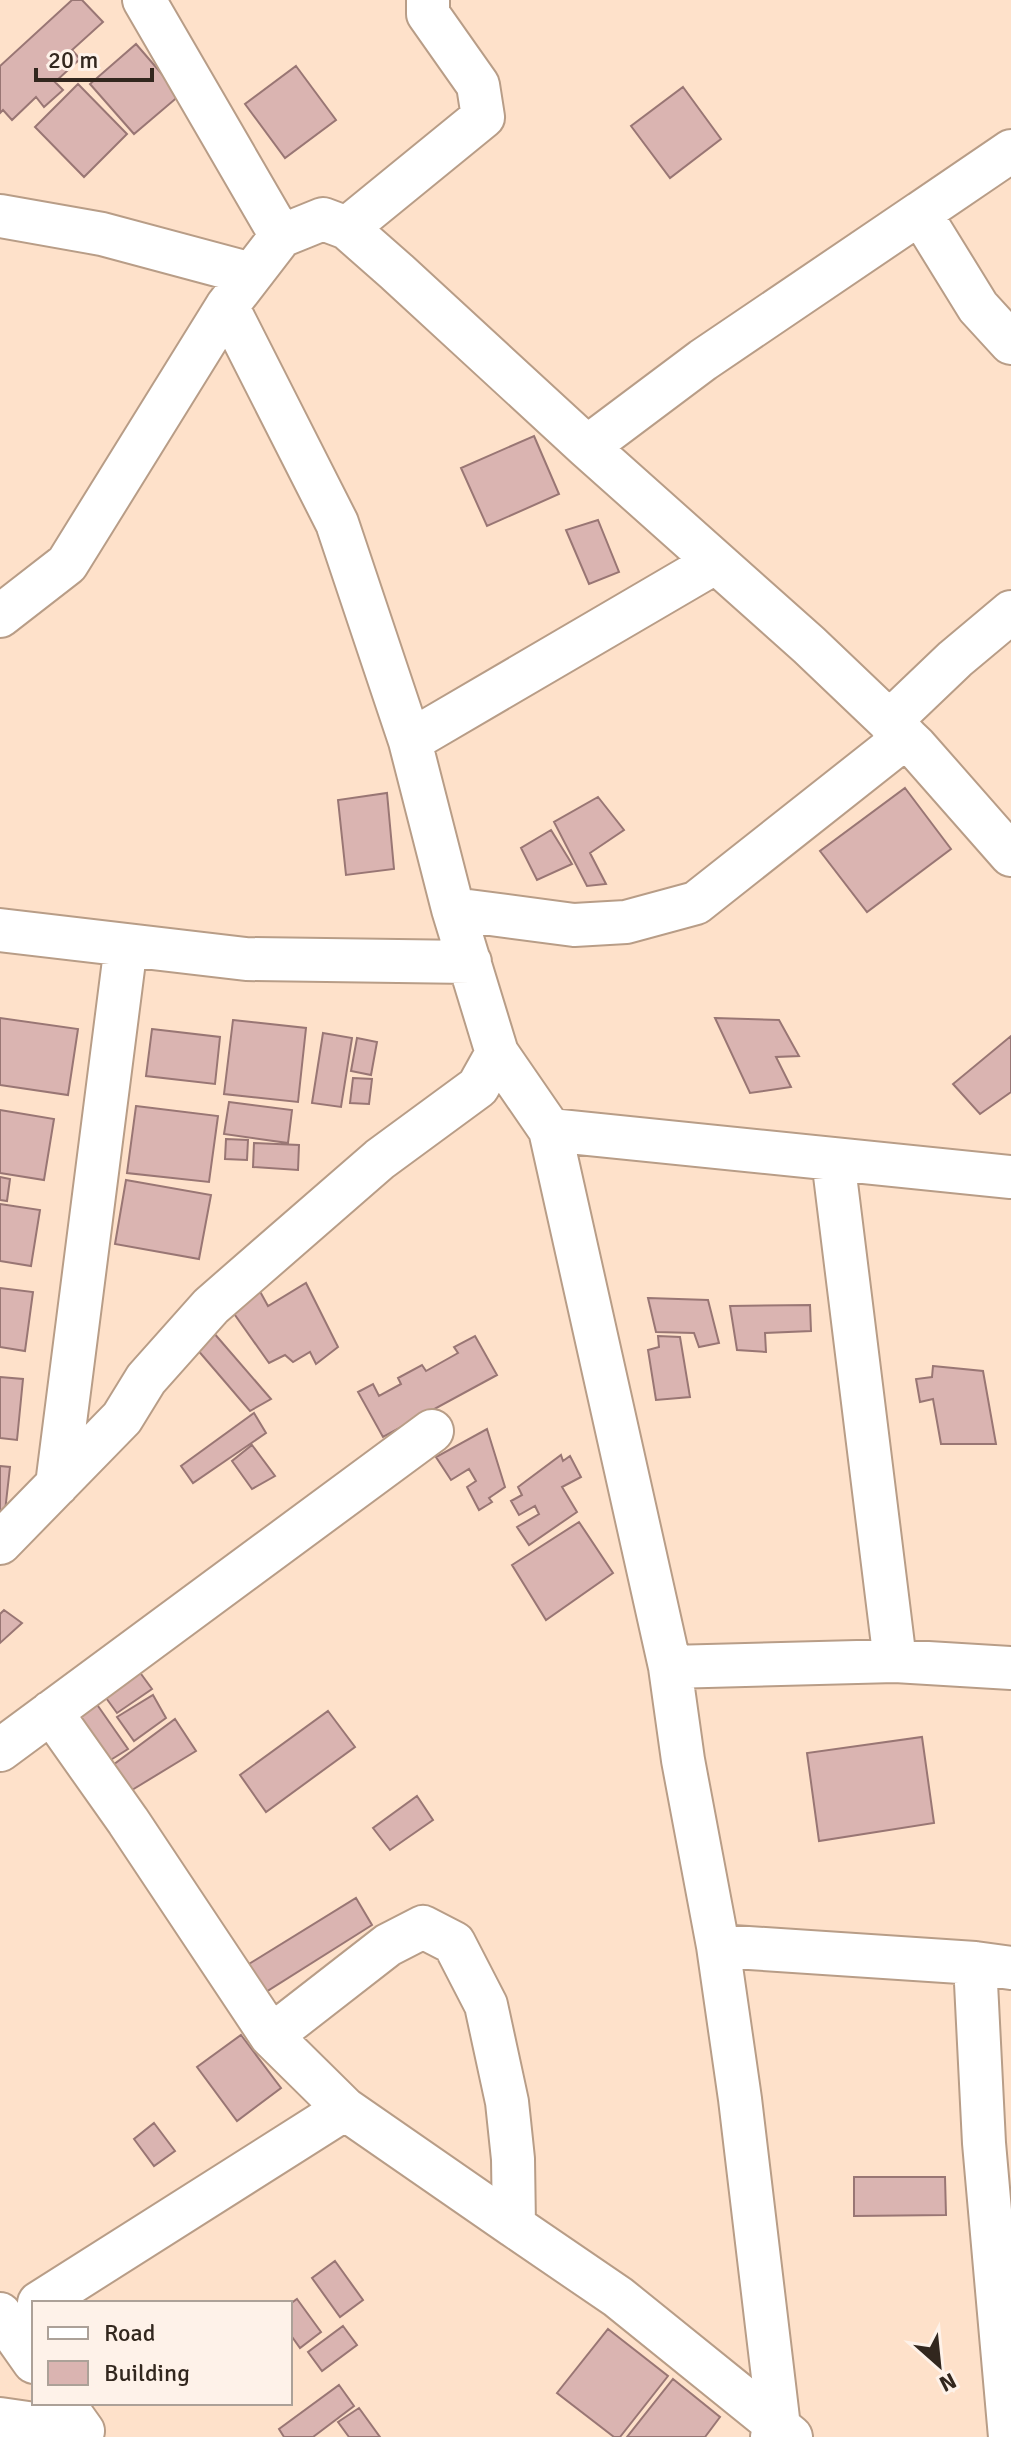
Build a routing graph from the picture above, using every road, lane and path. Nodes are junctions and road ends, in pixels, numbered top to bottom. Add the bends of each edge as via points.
1 (144, 0) edge
2 (428, 0) edge
3 (1011, 151) edge
4 (920, 213) junction
5 (0, 216) edge
6 (347, 228) junction
7 (281, 236) junction
8 (239, 290) junction
9 (1011, 343) edge
10 (587, 447) junction
11 (716, 562) junction
12 (1011, 612) edge
13 (0, 616) edge
14 (897, 729) junction
15 (410, 741) junction
16 (1011, 855) edge
17 (453, 909) junction
18 (0, 930) edge
19 (126, 945) junction
20 (470, 962) junction
21 (497, 1053) junction
22 (550, 1130) junction
23 (833, 1159) junction
24 (1011, 1177) edge
25 (432, 1431) dead end
26 (57, 1485) junction
27 (0, 1543) edge
28 (895, 1661) junction
29 (670, 1667) junction
30 (1011, 1668) edge
31 (51, 1712) junction
32 (0, 1750) edge
33 (718, 1946) junction
34 (993, 1965) edge
35 (271, 2036) junction
36 (345, 2109) junction
37 (998, 2150) edge
38 (514, 2226) junction
39 (38, 2301) edge
40 (20, 2312) edge
41 (32, 2355) edge
42 (0, 2419) edge
43 (78, 2424) edge
44 (781, 2434) edge
45 (1010, 2437) edge

1 - 7 street
2 - 6 street via 428,14 478,85 483,117
3 - 4 street
4 - 9 street via 978,307
4 - 10 street via 703,360
5 - 8 street via 102,234
6 - 7 street via 323,219
6 - 10 street
7 - 8 street
8 - 13 street via 67,564
8 - 15 street via 337,523
10 - 11 street
11 - 14 street
11 - 15 street
12 - 14 street via 955,659
14 - 16 street
14 - 17 street via 696,903 626,922 574,925
15 - 17 street
17 - 20 street
18 - 19 street
19 - 20 street via 246,959
19 - 26 street
20 - 21 street
21 - 22 street
21 - 26 street via 478,1087 380,1159 211,1306 146,1379 122,1418
22 - 23 street
22 - 29 street
23 - 24 street
23 - 28 street
25 - 31 street
26 - 27 street
28 - 29 street
28 - 30 street
29 - 33 street
31 - 32 street
31 - 35 street
33 - 34 street
33 - 44 street
34 - 37 street
35 - 36 street
35 - 38 street via 388,1945 423,1927 454,1943 486,2005 507,2102
36 - 38 street
36 - 39 street
37 - 45 street
38 - 44 street via 618,2297
40 - 41 street
42 - 43 street

